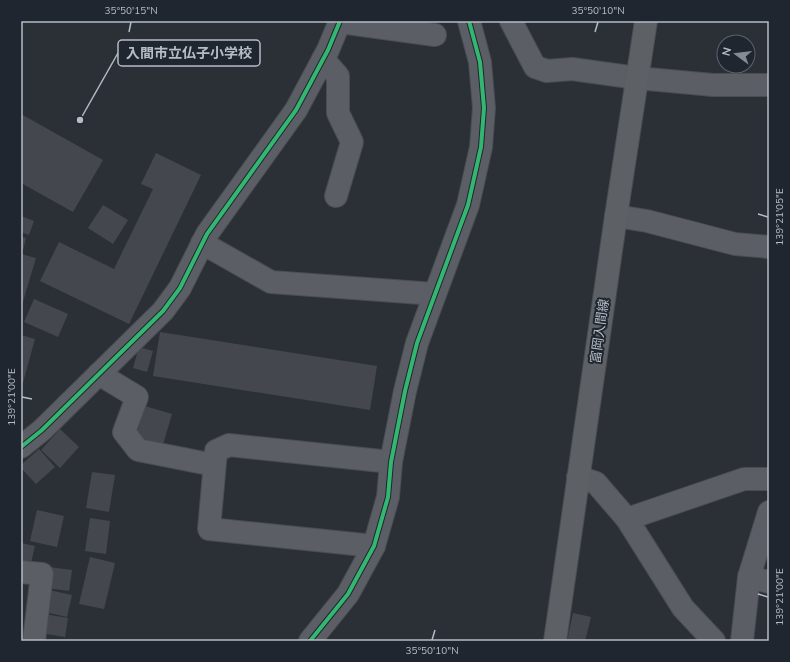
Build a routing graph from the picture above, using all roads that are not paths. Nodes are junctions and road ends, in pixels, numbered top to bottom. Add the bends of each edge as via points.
1 (469, 21) edge
2 (510, 21) edge
3 (646, 21) edge
4 (340, 22) edge
5 (435, 35) dead end
6 (323, 59) junction
7 (637, 78) junction
8 (769, 85) edge
9 (336, 196) dead end
10 (616, 216) junction
11 (202, 243) junction
12 (769, 247) edge
13 (435, 294) junction
14 (99, 374) junction
15 (21, 447) edge
16 (391, 462) junction
17 (214, 466) junction
18 (578, 477) junction
19 (769, 479) edge
20 (769, 512) edge
21 (627, 519) junction
22 (374, 546) junction
23 (21, 572) edge
24 (759, 580) edge
25 (34, 641) edge
26 (310, 641) edge
27 (554, 641) edge
28 (714, 641) edge
29 (742, 641) edge

1 - 13 street via 480,62 484,108 481,147 468,205
2 - 7 street via 536,67 547,71 572,69
3 - 7 main road, 富岡入間線
4 - 5 street
4 - 6 street
6 - 9 street via 338,76 338,113 352,142
6 - 11 street via 296,110
7 - 8 street via 712,85
7 - 10 main road, 富岡入間線
10 - 12 street via 647,221 735,244
10 - 18 main road, 富岡入間線
11 - 13 street via 271,282
11 - 14 street via 180,288 163,311
13 - 16 street via 417,344
14 - 15 street
14 - 17 street via 137,397 124,432 138,450
16 - 17 street via 229,445 216,451
16 - 22 street via 388,497
17 - 22 street via 209,529
18 - 21 street via 596,482
18 - 27 main road, 富岡入間線
19 - 21 street via 744,479
20 - 24 street
21 - 28 street via 683,608
22 - 26 street via 348,594
23 - 25 street via 42,574
24 - 29 street

